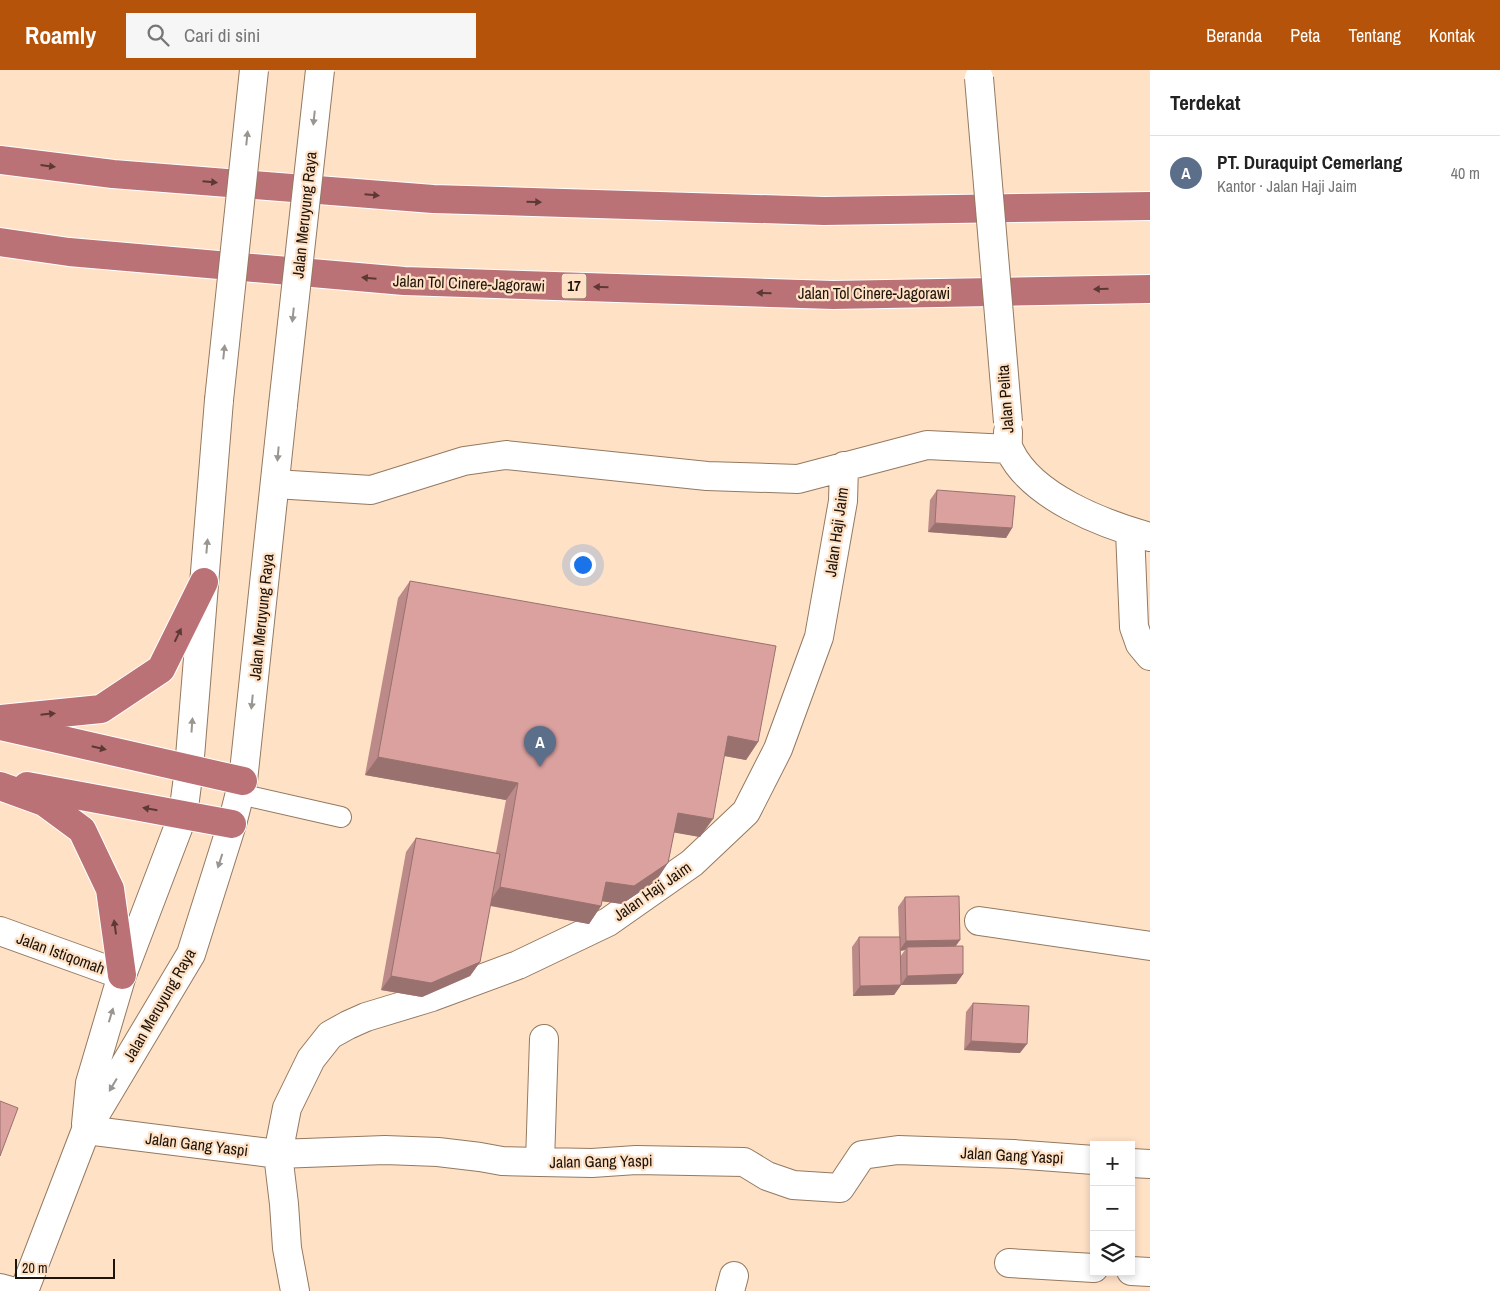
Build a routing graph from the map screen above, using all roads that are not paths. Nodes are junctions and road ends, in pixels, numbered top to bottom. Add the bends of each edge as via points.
1 (254, 70) edge
2 (320, 70) edge
3 (979, 74) edge
4 (0, 160) edge
5 (1150, 206) edge
6 (0, 242) edge
7 (1150, 288) edge
8 (1009, 449) junction
9 (844, 466) junction
10 (275, 484) junction
11 (1140, 534) edge
12 (204, 582) junction
13 (1150, 656) edge
14 (0, 719) edge
15 (0, 726) edge
16 (189, 769) junction
17 (0, 781) edge
18 (0, 786) edge
19 (242, 787) junction
20 (183, 815) junction
21 (341, 817) dead end
22 (232, 824) junction
23 (979, 921) dead end
24 (0, 932) edge
25 (1150, 946) edge
26 (122, 975) junction
27 (544, 1039) dead end
28 (86, 1130) junction
29 (278, 1154) junction
30 (1090, 1160) edge
31 (540, 1162) junction
32 (1135, 1163) edge
33 (1150, 1164) edge
34 (1009, 1263) dead end
35 (1090, 1268) edge
36 (1135, 1271) edge
37 (1150, 1272) edge
38 (0, 1288) edge
39 (11, 1291) edge
40 (24, 1291) edge
41 (295, 1291) edge

12 -> 1 street, Jalan Meruyung Raya, bridge via 219,400
2 -> 10 street, Jalan Meruyung Raya, bridge
3 - 8 street, Jalan Pelita, bridge
4 -> 5 highway via 113,174 433,199 824,211
7 -> 6 highway, Jalan Tol Cinere-Jagorawi / 17 via 834,295 404,281 69,252
8 - 9 street via 927,445
8 - 11 street, Jalan Pelita via 1028,477 1063,503
9 - 10 street via 798,478 725,476 506,455 464,461 371,490
9 - 29 street, Jalan Haji Jaim via 843,501 819,638 778,749 746,812 692,863 608,922 518,965 366,1018 330,1035 311,1059 287,1108
10 -> 19 street, Jalan Meruyung Raya
11 - 13 street, Jalan Pelita via 1134,627 1140,644
14 -> 12 highway via 101,709 139,684 161,668
16 -> 12 street, Jalan Meruyung Raya
15 -> 16 highway
16 - 19 highway
16 - 20 street, Jalan Meruyung Raya
20 -> 17 highway
26 -> 18 highway via 110,889 82,830 44,802
19 - 21 lane
19 - 22 street, Jalan Meruyung Raya
20 - 22 highway
20 - 26 street, Jalan Meruyung Raya
22 -> 28 street, Jalan Meruyung Raya via 191,954
23 - 25 street
24 - 26 street, Jalan Istiqomah
28 -> 26 street, Jalan Meruyung Raya via 90,1083
27 - 31 street
28 - 29 street, Jalan Gang Yaspi
28 - 40 street, Jalan Meruyung Raya
29 - 31 street, Jalan Gang Yaspi via 386,1150
29 - 41 street, Jalan Haji Jaim via 287,1248
30 - 31 street, Jalan Gang Yaspi via 898,1150 862,1155 840,1188 793,1185 744,1162
32 - 33 street
34 - 35 street
36 - 37 street
38 - 39 street

